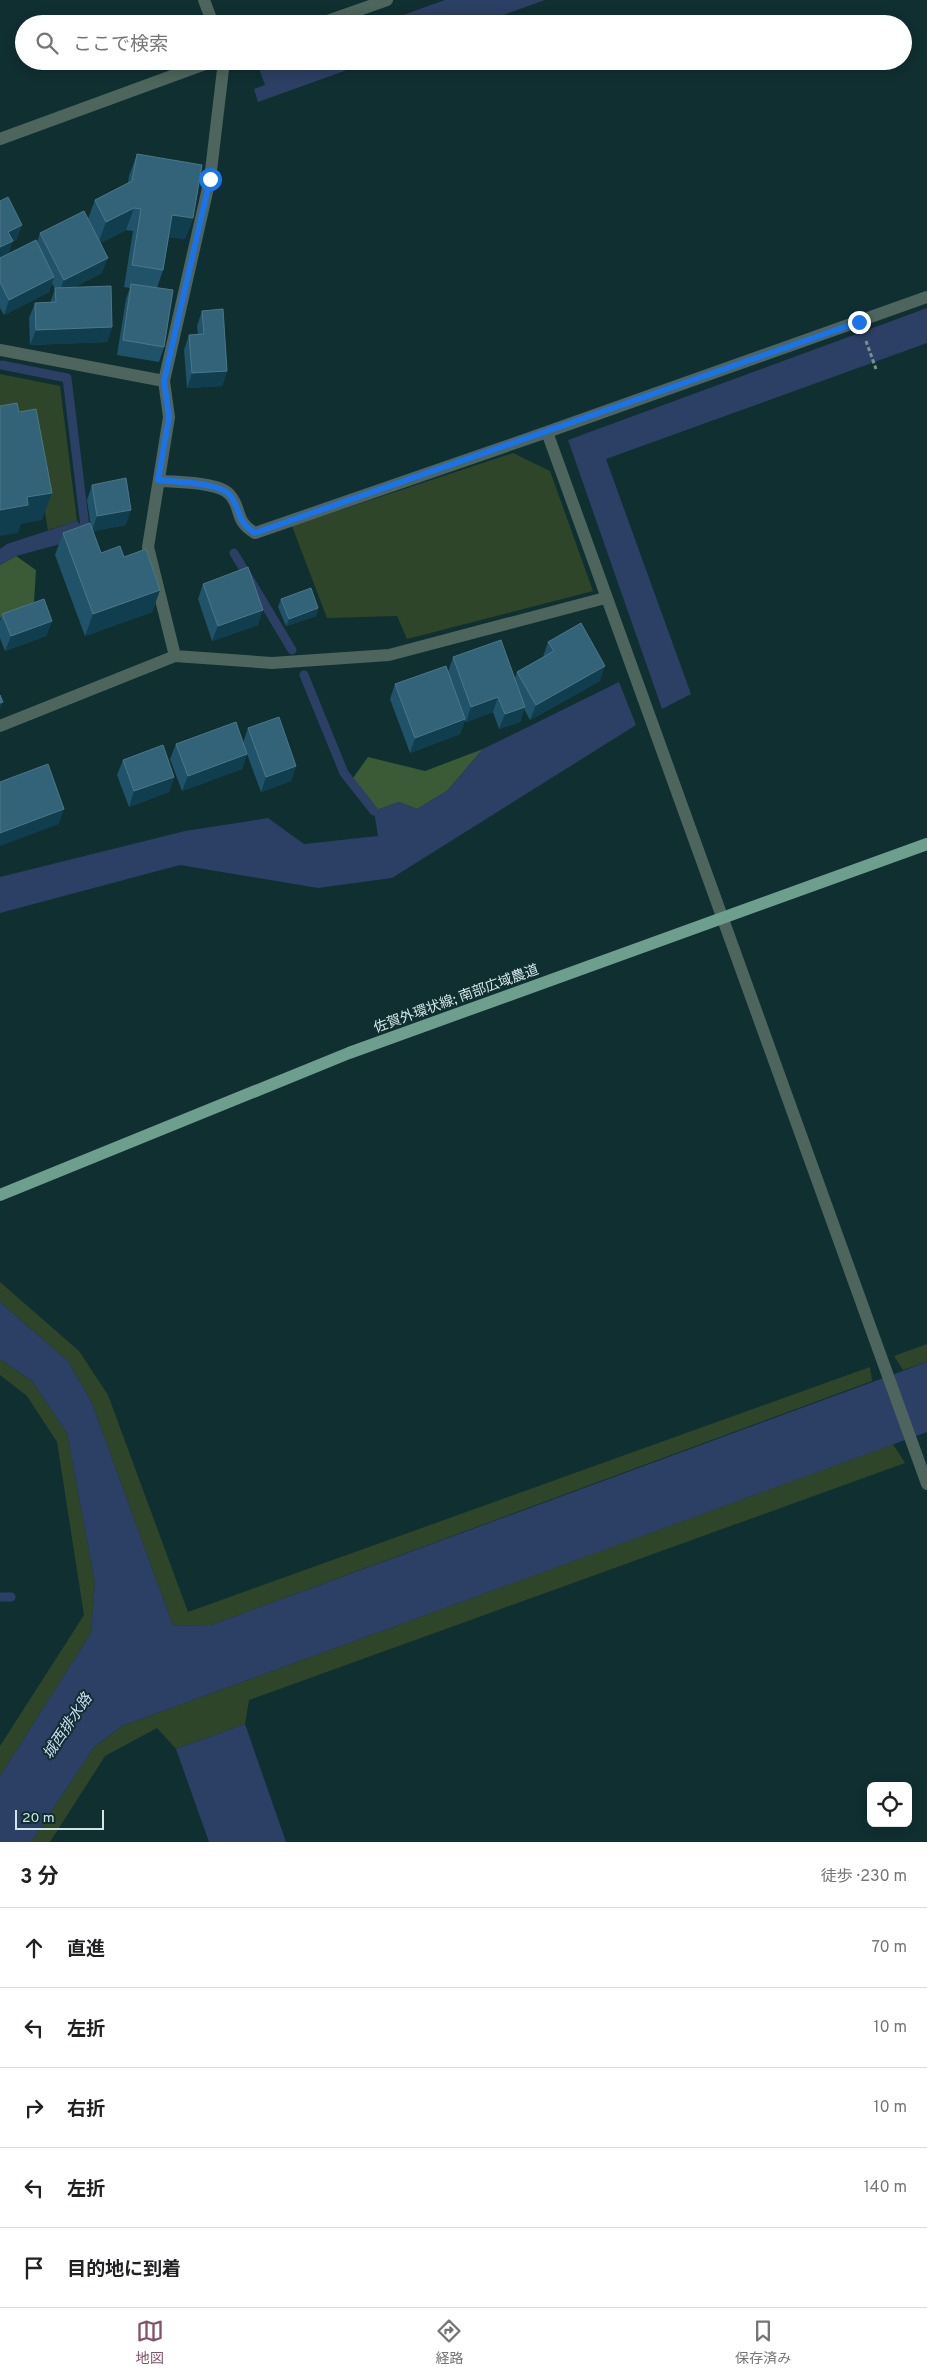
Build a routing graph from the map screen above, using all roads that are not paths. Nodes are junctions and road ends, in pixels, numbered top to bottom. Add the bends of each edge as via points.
1 (204, 0) edge
2 (387, 0) edge
3 (210, 15) edge
4 (344, 15) edge
5 (188, 70) edge
6 (223, 70) edge
7 (0, 139) edge
8 (927, 297) edge
9 (1, 348) edge
10 (164, 381) junction
11 (547, 432) junction
12 (158, 480) junction
13 (605, 598) junction
14 (176, 656) junction
15 (0, 726) edge
16 (927, 844) edge
17 (722, 918) junction
18 (0, 1195) edge
19 (927, 1484) edge

1 - 3 street
2 - 4 street
5 - 7 street
6 - 10 street via 210,179
8 - 11 street
9 - 10 street
10 - 12 street via 169,417
11 - 12 street via 255,533 244,527 232,496 222,488
11 - 13 street
12 - 14 street via 148,547
13 - 14 street via 389,654 272,662
13 - 17 street
14 - 15 street
16 - 17 main road, 佐賀外環状線; 南部広域農道
17 - 18 main road, 佐賀外環状線; 南部広域農道 via 349,1053
17 - 19 street

